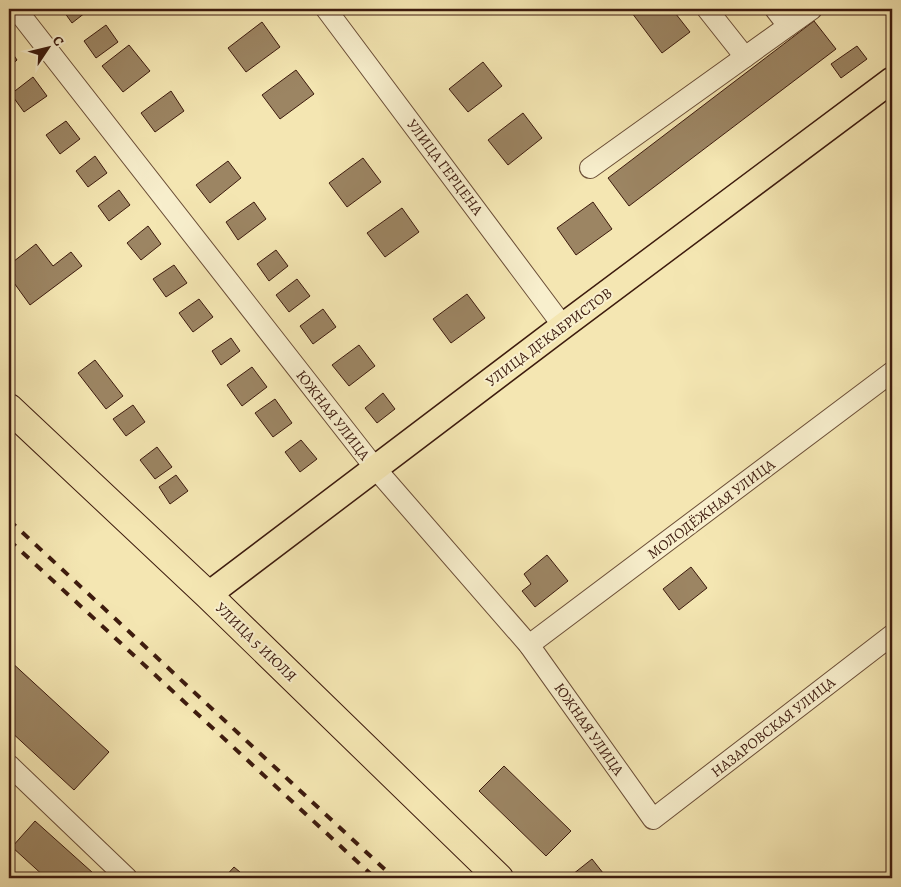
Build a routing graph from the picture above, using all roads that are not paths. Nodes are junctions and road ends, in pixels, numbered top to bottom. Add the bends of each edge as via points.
1 (16, 9) edge
2 (326, 9) edge
3 (708, 9) edge
4 (774, 9) edge
5 (812, 9) edge
6 (788, 26) junction
7 (745, 57) junction
8 (892, 80) edge
9 (590, 168) dead end
10 (563, 326) junction
11 (892, 372) edge
12 (9, 408) edge
13 (375, 468) junction
14 (208, 595) junction
15 (892, 635) edge
16 (529, 645) junction
17 (9, 765) edge
18 (653, 820) joint
19 (127, 878) edge
20 (499, 878) edge

1 - 13 street, ЮЖНАЯ УЛИЦА
2 - 10 street, УЛИЦА ГЕРЦЕНА
3 - 7 street
4 - 6 street
5 - 6 street
6 - 7 street
7 - 9 street
8 - 10 main road, УЛИЦА ДЕКАБРИСТОВ
10 - 13 main road, УЛИЦА ДЕКАБРИСТОВ
11 - 16 street, МОЛОДЁЖНАЯ УЛИЦА
12 - 14 highway, УЛИЦА 5 ИЮЛЯ
13 - 14 main road, УЛИЦА ДЕКАБРИСТОВ
13 - 16 street, ЮЖНАЯ УЛИЦА
14 - 20 highway, УЛИЦА 5 ИЮЛЯ
15 - 18 street, НАЗАРОВСКАЯ УЛИЦА
16 - 18 street, ЮЖНАЯ УЛИЦА
17 - 19 street

